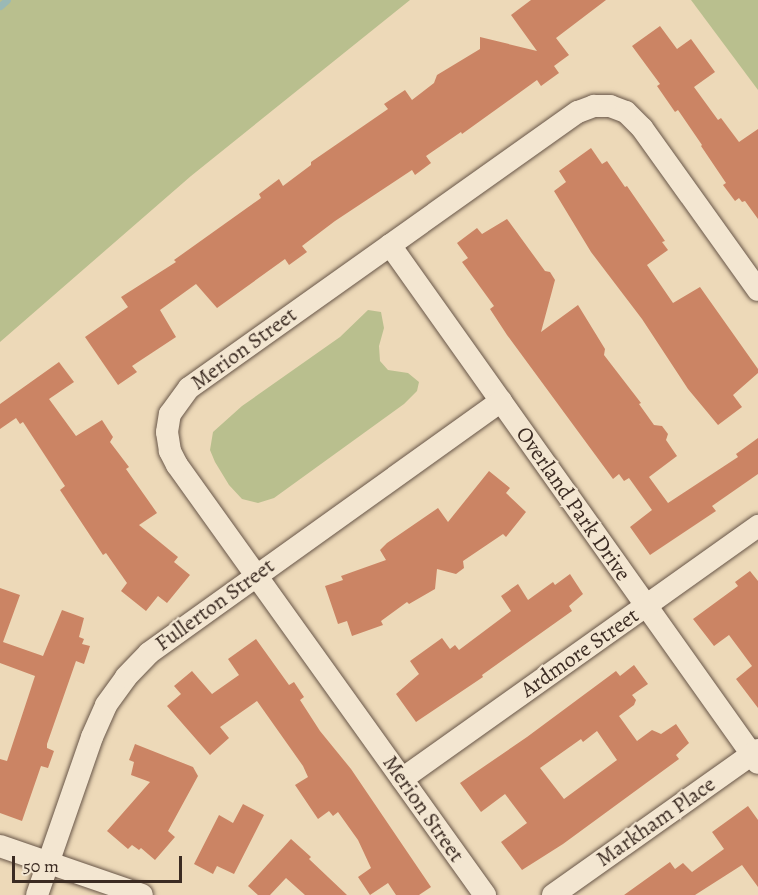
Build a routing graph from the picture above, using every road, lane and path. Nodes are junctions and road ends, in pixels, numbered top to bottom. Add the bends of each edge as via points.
1 (390, 244) junction
2 (758, 290) edge
3 (501, 401) junction
4 (758, 526) edge
5 (257, 574) junction
6 (645, 606) junction
7 (756, 756) edge
8 (402, 779) junction
9 (0, 846) edge
10 (48, 862) junction
11 (37, 895) edge
12 (142, 895) edge
13 (484, 895) edge
14 (553, 895) edge

1 - 2 street, Merion Street via 578,112 610,106 626,112 642,128
1 - 3 street, Overland Park Drive
1 - 5 street, Merion Street via 189,388 170,414 167,432 177,465
3 - 5 street, Fullerton Street
3 - 6 street, Overland Park Drive
4 - 6 street, Ardmore Street
5 - 8 street, Merion Street
5 - 10 street, Fullerton Street via 149,652 126,677 106,705 92,737
6 - 7 street, Overland Park Drive
6 - 8 street, Ardmore Street
7 - 14 street, Markham Place
8 - 13 street, Merion Street
9 - 10 street
10 - 11 street, Fullerton Street
10 - 12 street

